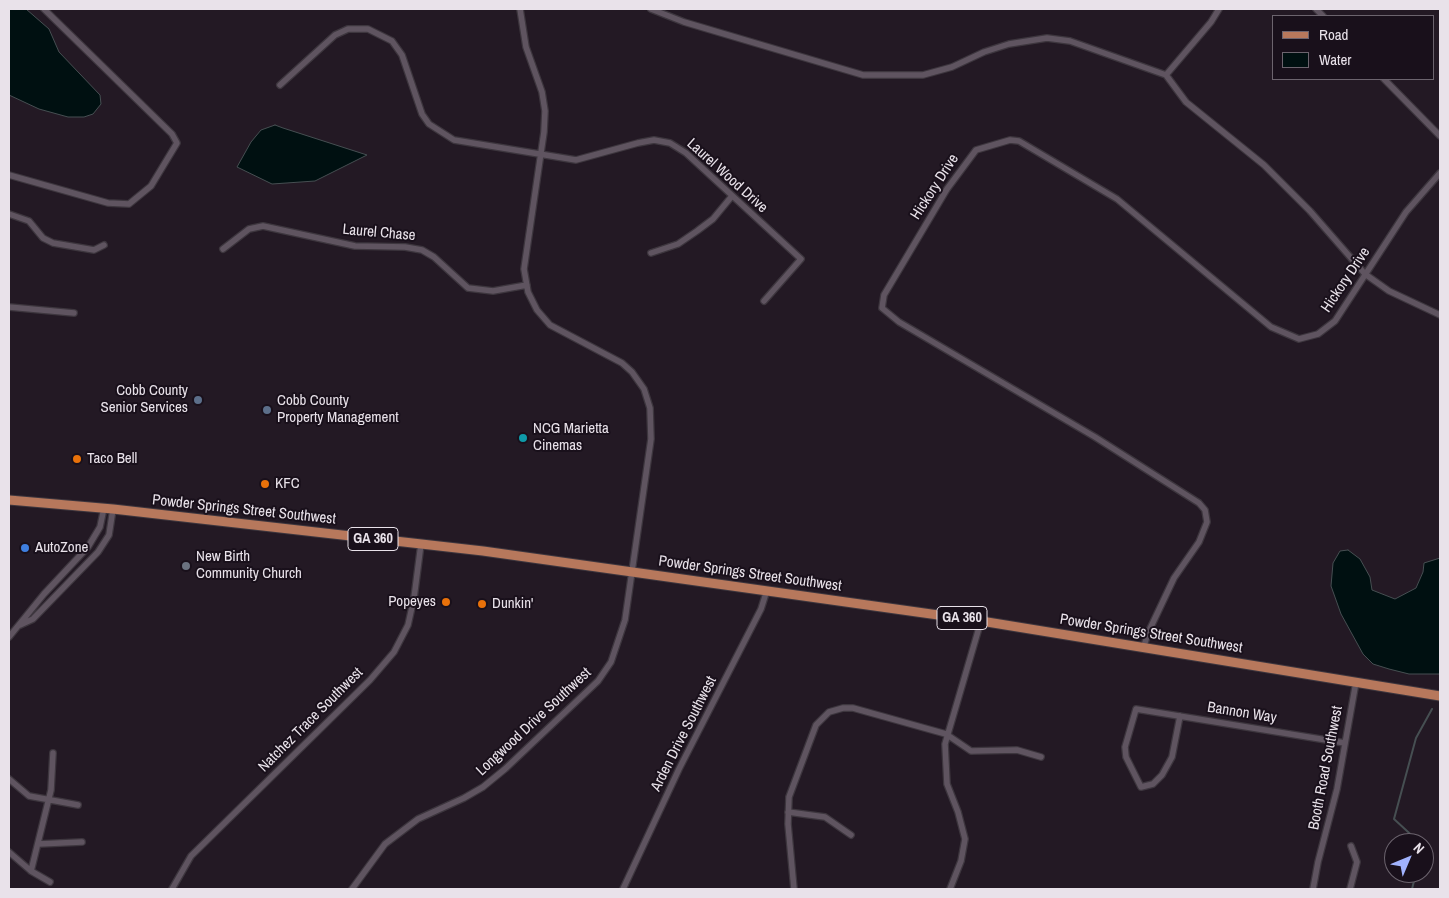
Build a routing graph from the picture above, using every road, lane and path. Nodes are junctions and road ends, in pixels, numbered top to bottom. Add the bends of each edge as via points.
1 (44, 9) edge
2 (520, 9) edge
3 (651, 9) edge
4 (1219, 9) edge
5 (1166, 75) junction
6 (1385, 80) edge
7 (280, 85) dead end
8 (1440, 136) edge
9 (541, 156) junction
10 (1440, 173) edge
11 (9, 175) edge
12 (732, 196) junction
13 (9, 214) edge
14 (104, 245) dead end
15 (223, 249) dead end
16 (651, 253) dead end
17 (1365, 274) junction
18 (527, 285) junction
19 (764, 301) dead end
20 (9, 307) edge
21 (74, 313) dead end
22 (1440, 315) edge
23 (9, 500) edge
24 (108, 509) junction
25 (421, 544) junction
26 (631, 572) junction
27 (767, 590) junction
28 (981, 621) junction
29 (20, 625) junction
30 (9, 637) edge
31 (1144, 646) junction
32 (1356, 682) junction
33 (1440, 696) edge
34 (1180, 716) junction
35 (946, 734) junction
36 (1345, 743) junction
37 (53, 753) dead end
38 (1041, 757) dead end
39 (9, 779) edge
40 (48, 800) junction
41 (78, 805) dead end
42 (788, 812) junction
43 (851, 835) dead end
44 (82, 842) dead end
45 (38, 844) junction
46 (1351, 846) dead end
47 (9, 852) edge
48 (31, 871) junction
49 (50, 882) dead end
50 (172, 889) edge
51 (352, 889) edge
52 (623, 889) edge
53 (794, 889) edge
54 (950, 889) edge
55 (1313, 889) edge
56 (1350, 889) edge

1 - 11 street via 172,134 177,143 151,186 129,204 108,203
2 - 9 street, Longwood Drive Southwest via 526,47 542,92 544,132
3 - 5 street via 684,22 863,75 923,75 1009,44 1047,38 1070,41
4 - 5 street
5 - 17 street via 1186,102 1264,165 1310,211
6 - 8 street
7 - 9 street, Laurel Wood Drive via 335,35 348,29 368,29 392,41 402,55 422,114 441,134 476,146
9 - 12 street, Laurel Wood Drive via 576,160 654,140 670,143
9 - 18 street, Longwood Drive Southwest via 524,269
10 - 17 street, Hickory Drive via 1406,212
12 - 16 street via 713,219 678,244
12 - 19 street, Laurel Wood Drive via 801,259
13 - 14 street via 29,221 43,238 53,243 94,250
15 - 18 street, Laurel Chase via 249,229 263,226 355,246 422,250 468,288 493,291
17 - 22 street via 1389,291
17 - 31 street, Hickory Drive via 1335,321 1327,328 1308,337 1291,338 1271,327 1117,199 1019,141 1010,140 976,150 965,162 893,278 884,294 882,308 893,318 1096,437 1205,510 1207,522 1199,542 1174,578
18 - 26 street, Longwood Drive Southwest via 537,310 550,325 622,363 644,389 650,408 651,439
20 - 21 street
23 - 24 main road, Powder Springs Street Southwest / GA 360
24 - 25 main road, Powder Springs Street Southwest / GA 360
24 - 29 street via 88,547 41,597
24 - 29 street via 109,536 98,552 33,619
25 - 26 main road, Powder Springs Street Southwest / GA 360
25 - 50 street, Natchez Trace Southwest via 408,625 394,652 370,680 191,856
26 - 27 main road, Powder Springs Street Southwest / GA 360
26 - 51 street, Longwood Drive Southwest via 622,631 611,662 598,681 482,787 418,819 385,844
27 - 28 main road, Powder Springs Street Southwest / GA 360
27 - 52 street, Arden Drive Southwest
28 - 31 main road, Powder Springs Street Southwest / GA 360
28 - 35 street via 954,717
29 - 30 street
31 - 32 main road, Powder Springs Street Southwest / GA 360
32 - 33 main road, Powder Springs Street Southwest / GA 360
32 - 36 street, Booth Road Southwest
34 - 34 street, Bannon Way via 1136,709 1125,747 1141,786 1153,784 1162,775 1172,757
34 - 36 street, Bannon Way
35 - 38 street via 971,751 1017,750
35 - 42 street via 854,708 829,712 816,725 792,789
35 - 54 street via 945,774 965,839
36 - 55 street, Booth Road Southwest
37 - 40 street
39 - 40 street via 29,796
40 - 41 street
40 - 45 street
42 - 43 street via 825,817
42 - 53 street
44 - 45 street
45 - 48 street
46 - 56 street via 1357,862
47 - 48 street
48 - 49 street

